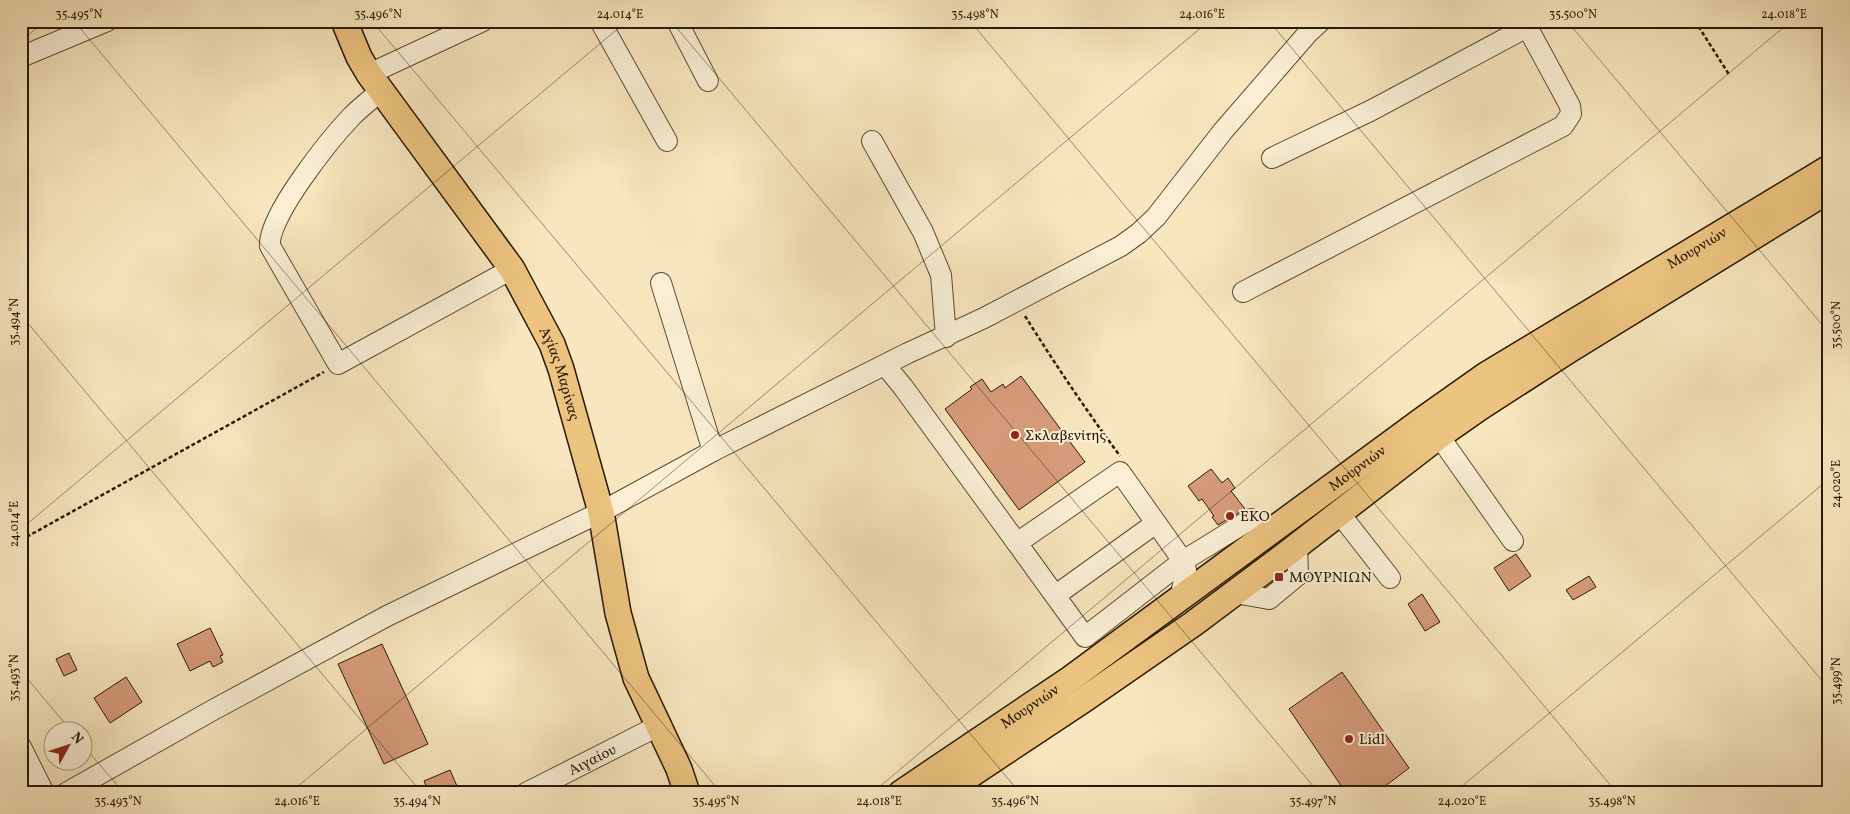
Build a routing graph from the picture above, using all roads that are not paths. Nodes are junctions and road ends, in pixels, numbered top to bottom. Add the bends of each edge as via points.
1 (107, 21) edge
2 (344, 21) edge
3 (483, 21) edge
4 (600, 21) edge
5 (677, 21) edge
6 (1321, 21) edge
7 (1525, 24) edge
8 (21, 57) edge
9 (708, 81) dead end
10 (375, 82) junction
11 (667, 141) dead end
12 (872, 141) dead end
13 (1272, 158) dead end
14 (1829, 168) edge
15 (1829, 190) edge
16 (512, 269) junction
17 (661, 283) dead end
18 (1243, 292) dead end
19 (946, 337) junction
20 (885, 365) junction
21 (1438, 436) junction
22 (713, 451) junction
23 (601, 512) junction
24 (1340, 514) junction
25 (1156, 523) junction
26 (1273, 529) junction
27 (1513, 541) dead end
28 (1017, 543) junction
29 (1297, 547) junction
30 (1182, 561) junction
31 (1390, 578) dead end
32 (1235, 593) junction
33 (1056, 595) junction
34 (1180, 599) junction
35 (658, 726) junction
36 (21, 747) edge
37 (679, 769) junction
38 (44, 793) edge
39 (66, 793) edge
40 (526, 793) edge
41 (687, 793) edge
42 (698, 793) edge
43 (901, 793) edge
44 (943, 793) edge

1 - 8 street
2 - 10 main road, Αγίας Μαρίνας via 359,57
3 - 10 street
4 - 11 street
5 - 9 street
6 - 19 street via 1139,233 1121,246
7 - 13 street via 1372,110
7 - 18 street via 1570,106 1571,114 1564,126
10 - 16 main road, Αγίας Μαρίνας
10 - 16 street via 298,182 269,239 270,246 338,364
12 - 19 street via 923,232 941,275
14 - 26 main road, Μουρνιών via 1486,375
15 - 21 main road, Μουρνιών via 1569,350
16 - 23 main road, Αγίας Μαρίνας via 552,344
17 - 22 street
19 - 20 street
20 - 22 street
20 - 28 street
21 - 24 main road, Μουρνιών
21 - 27 street
22 - 23 street
23 - 35 main road, Αγίας Μαρίνας via 618,613 636,678
23 - 39 street via 387,616
24 - 29 main road, Μουρνιών
24 - 31 street
25 - 28 street via 1120,472
25 - 30 street
25 - 33 street
26 - 30 street via 1251,518
26 - 34 main road, Μουρνιών
28 - 33 street
29 - 32 main road, Μουρνιών
29 - 32 street via 1298,575 1269,599
30 - 33 street via 1085,637
30 - 34 street via 1186,570
32 - 44 main road, Μουρνιών via 1084,700
34 - 43 main road, Μουρνιών via 1070,679
35 - 37 main road, Αγίας Μαρίνας
35 - 40 street, Αιγαίου
36 - 38 street
37 - 41 main road, Αγίας Μαρίνας
37 - 42 main road, Αγίας Μαρίνας

